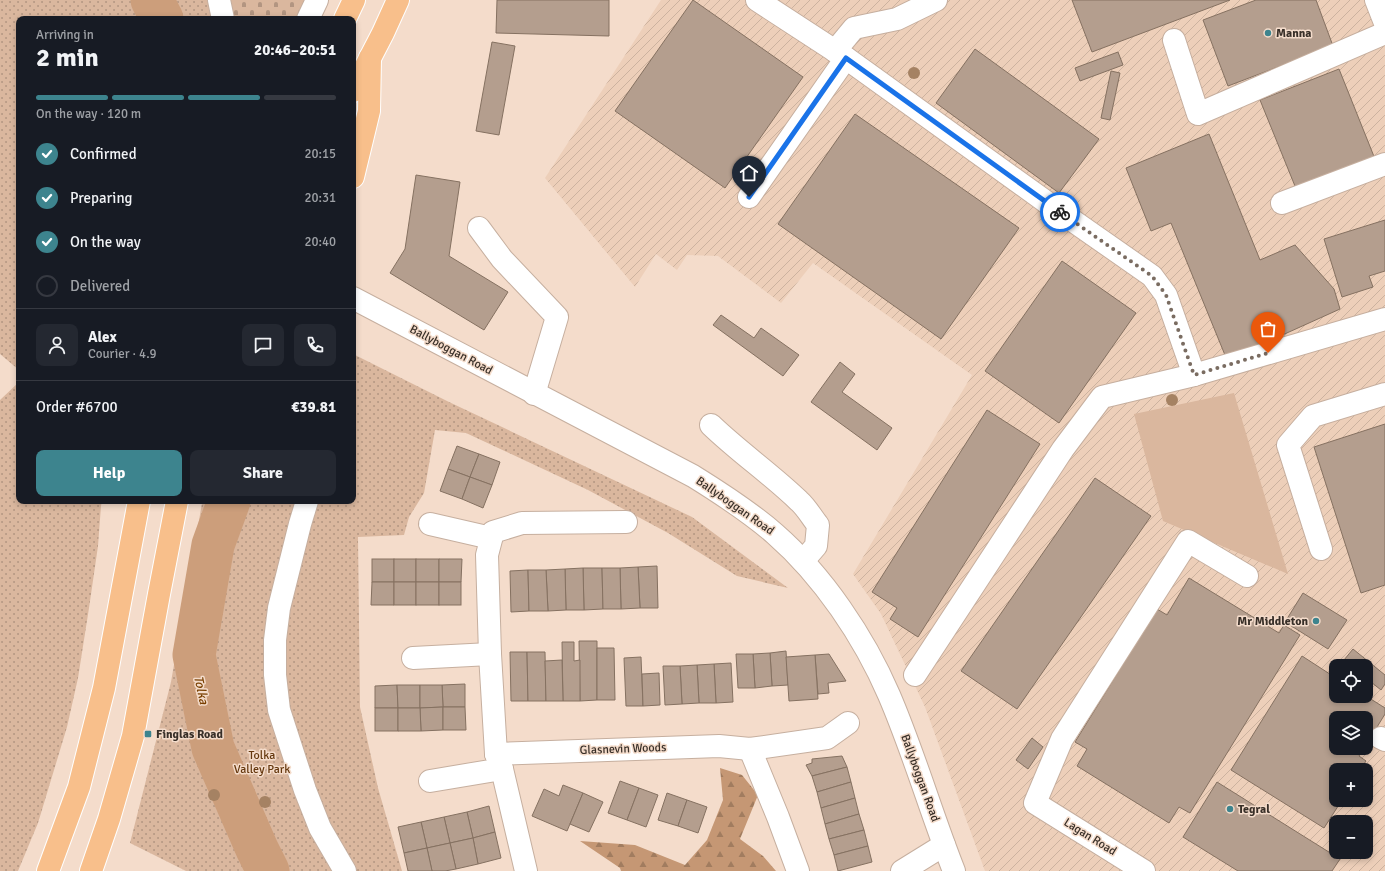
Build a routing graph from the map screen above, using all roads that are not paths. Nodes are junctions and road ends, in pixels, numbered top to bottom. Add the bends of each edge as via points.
1 (219, 0) edge
2 (317, 0) edge
3 (354, 0) edge
4 (398, 0) edge
5 (757, 0) edge
6 (936, 0) edge
7 (1376, 0) edge
8 (780, 7) edge
9 (222, 16) edge
10 (309, 16) edge
11 (346, 16) edge
12 (1385, 23) edge
13 (1385, 33) edge
14 (1174, 40) dead end
15 (840, 54) junction
16 (370, 58) junction
17 (356, 85) edge
18 (1385, 164) edge
19 (356, 165) edge
20 (749, 197) dead end
21 (1282, 202) dead end
22 (479, 228) dead end
23 (356, 300) edge
24 (1385, 319) edge
25 (1194, 375) junction
26 (534, 394) junction
27 (1385, 394) edge
28 (711, 425) dead end
29 (138, 504) edge
30 (176, 504) edge
31 (306, 504) edge
32 (626, 522) dead end
33 (430, 524) dead end
34 (491, 538) junction
35 (1321, 549) dead end
36 (803, 561) junction
37 (1247, 576) dead end
38 (490, 654) junction
39 (413, 658) dead end
40 (915, 675) dead end
41 (848, 723) dead end
42 (750, 749) junction
43 (499, 762) junction
44 (430, 781) dead end
45 (944, 846) junction
46 (48, 871) edge
47 (91, 871) edge
48 (345, 871) edge
49 (526, 871) edge
50 (798, 871) edge
51 (902, 871) edge
52 (954, 871) edge
53 (1144, 871) edge

1 - 9 street
2 - 10 street
3 - 11 main road
4 - 16 main road
5 - 8 street
6 - 15 street via 898,19 854,28
7 - 12 street
8 - 15 street
13 - 14 street via 1198,114
15 - 20 street
15 - 25 street via 1152,276 1166,295
16 - 17 main road
16 - 19 main road via 369,111
18 - 21 street
22 - 26 street via 502,259 557,317
23 - 26 street, Ballyboggan Road
24 - 25 street
25 - 40 street via 1102,397 1062,449
26 - 36 street, Ballyboggan Road via 700,480 775,534
27 - 35 street via 1313,416 1288,445
28 - 36 street via 801,502 818,526 816,546
29 - 46 main road via 104,688 79,787
30 - 47 main road via 133,736
31 - 48 street via 279,608 275,640 275,675 280,710 305,790 320,828
32 - 34 street via 522,523 493,532
33 - 34 street
34 - 38 street via 487,555
36 - 45 street, Ballyboggan Road via 831,595 865,647 889,694
37 - 53 street, Lagan Road via 1188,541 1062,739 1035,803
38 - 39 street
38 - 43 street
41 - 42 street, Glasnevin Woods via 827,738
42 - 43 street, Glasnevin Woods via 719,746
42 - 50 street
43 - 44 street, Glasnevin Woods
43 - 49 street
45 - 51 street
45 - 52 street, Ballyboggan Road

